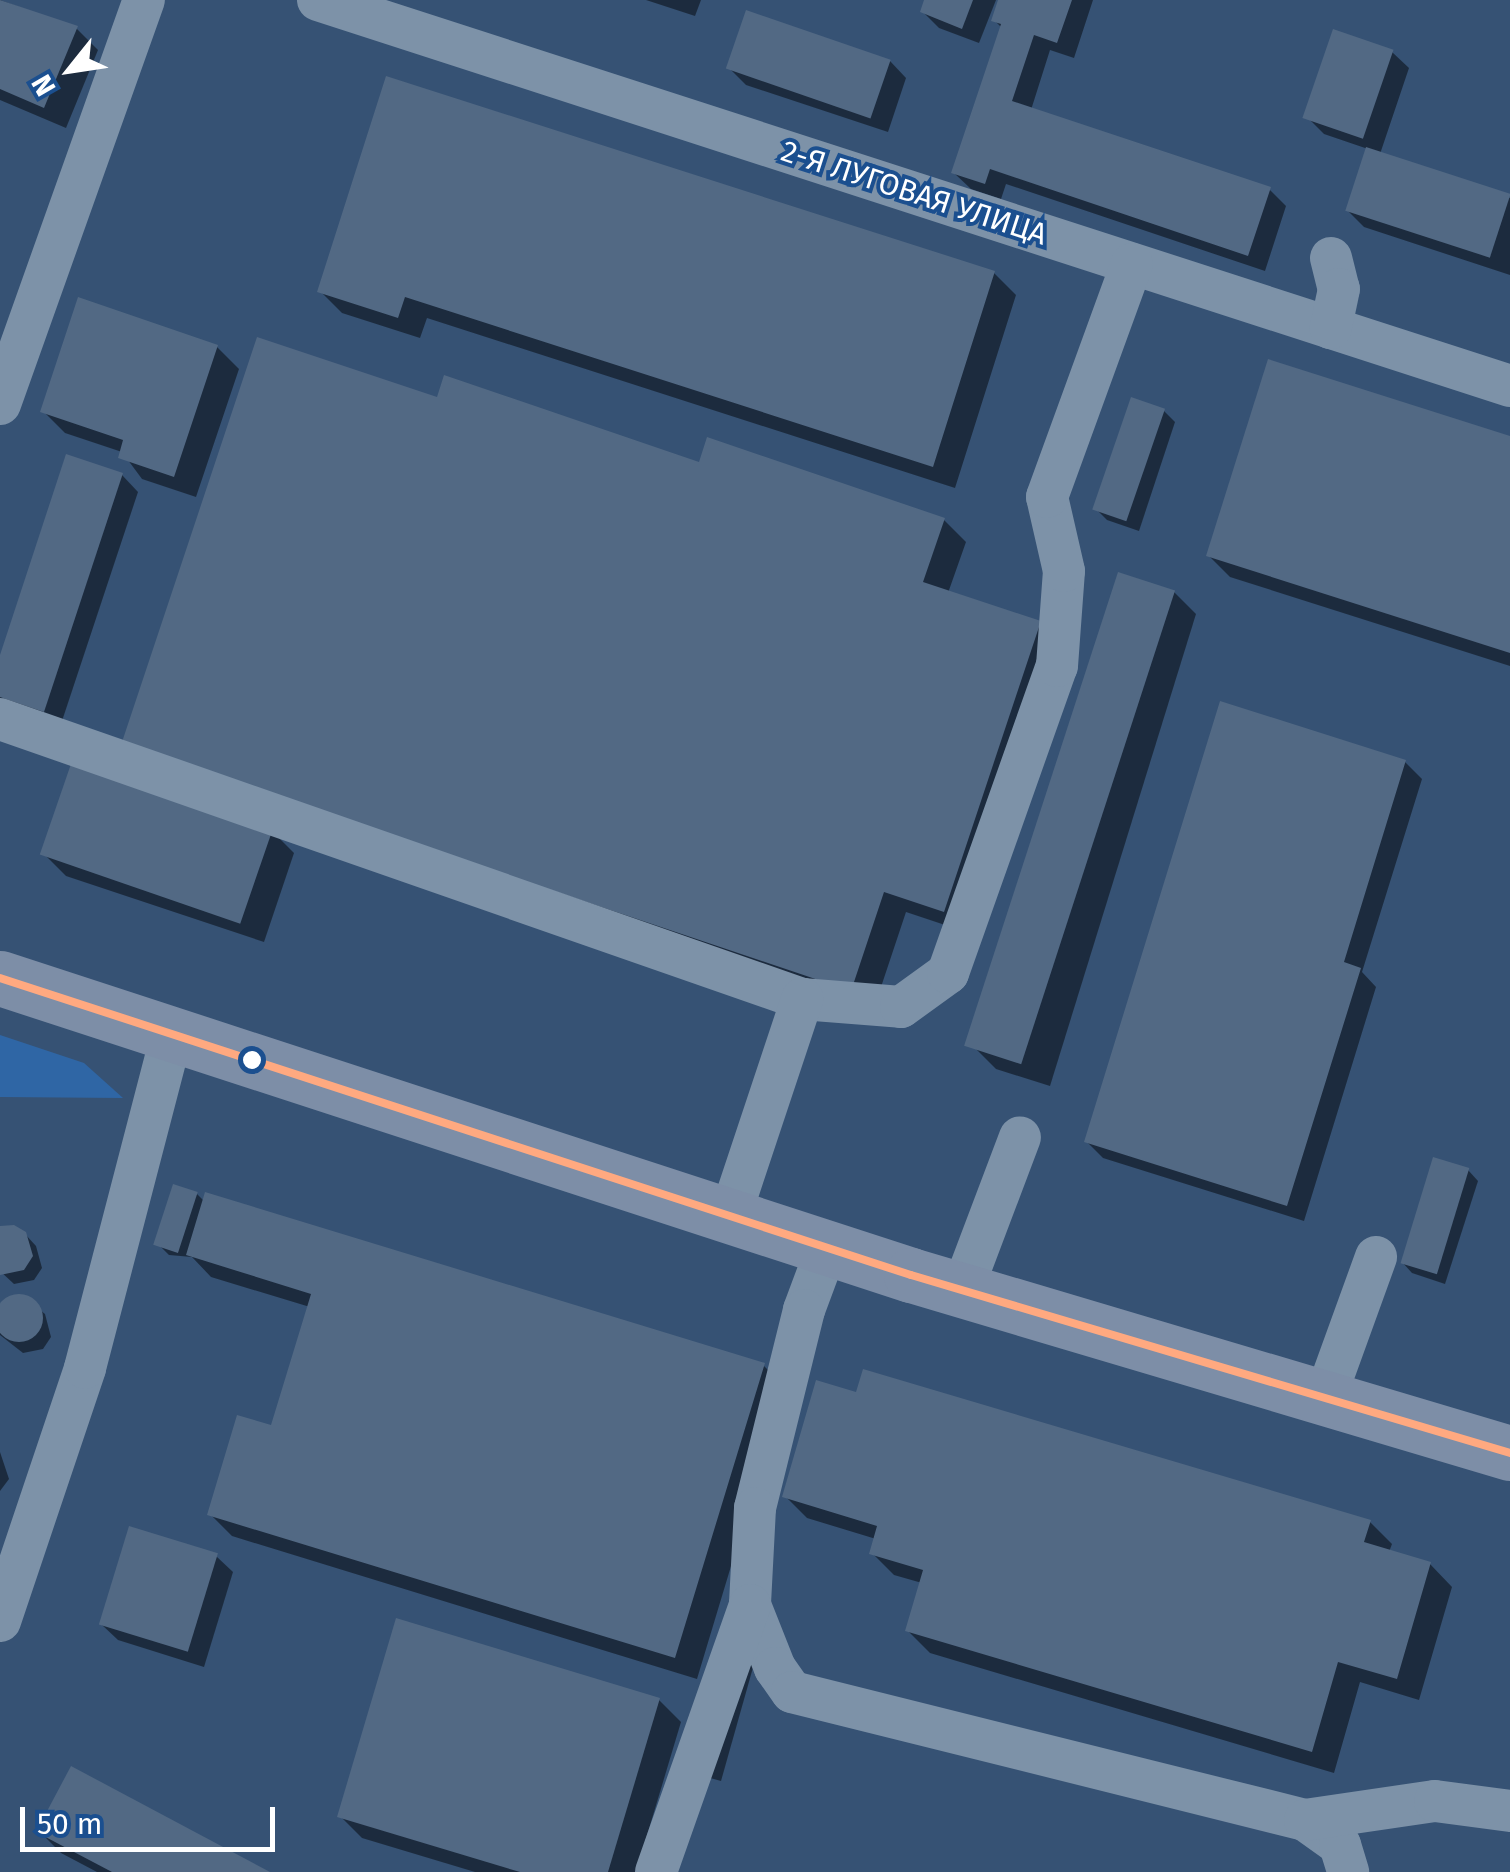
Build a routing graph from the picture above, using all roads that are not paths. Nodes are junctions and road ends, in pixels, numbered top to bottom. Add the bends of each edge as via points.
1 (144, 0) edge
2 (318, 0) edge
3 (1331, 258) dead end
4 (1132, 264) junction
5 (1332, 328) junction
6 (1510, 386) edge
7 (0, 404) edge
8 (0, 718) edge
9 (0, 978) edge
10 (802, 999) junction
11 (172, 1034) junction
12 (1020, 1137) dead end
13 (730, 1216) junction
14 (827, 1248) junction
15 (1376, 1257) dead end
16 (963, 1288) junction
17 (1325, 1398) junction
18 (1510, 1452) edge
19 (750, 1605) junction
20 (0, 1621) edge
21 (1510, 1810) edge
22 (1305, 1820) junction
23 (656, 1872) edge
24 (1348, 1872) edge

1 - 7 street
2 - 4 street, 2-Я ЛУГОВАЯ УЛИЦА
3 - 5 street via 1339,289
4 - 5 street, 2-Я ЛУГОВАЯ УЛИЦА
4 - 10 street via 1047,497 1064,571 1057,666 948,973 901,1007
5 - 6 street, 2-Я ЛУГОВАЯ УЛИЦА
8 - 10 street
9 - 11 main road
10 - 13 street
11 - 13 main road
11 - 20 street via 85,1368
12 - 16 street
13 - 14 main road
14 - 16 main road
14 - 19 street via 804,1310 755,1508
15 - 17 street
16 - 17 main road
17 - 18 main road
19 - 22 street via 792,1692
19 - 23 street
21 - 22 street via 1435,1801
22 - 24 street via 1340,1845

